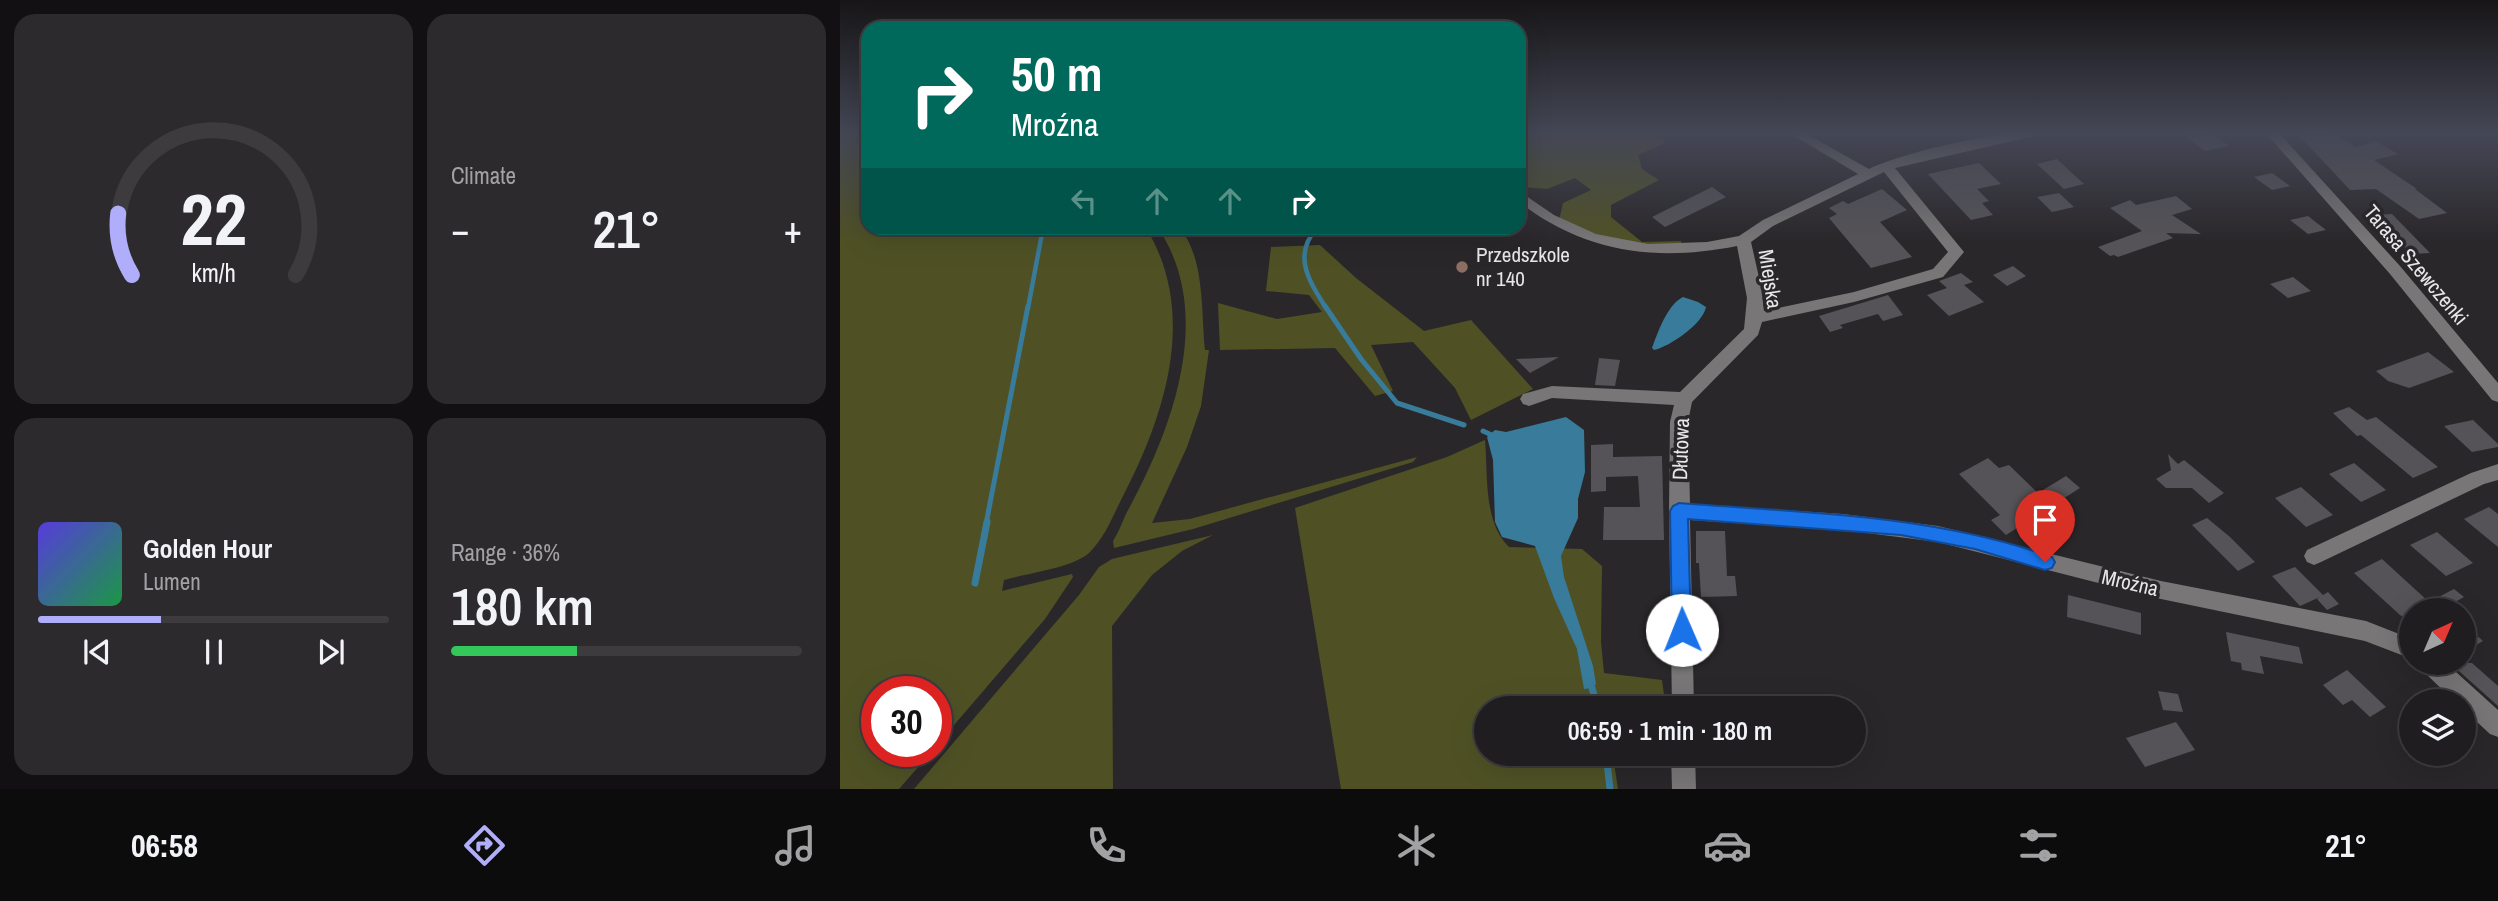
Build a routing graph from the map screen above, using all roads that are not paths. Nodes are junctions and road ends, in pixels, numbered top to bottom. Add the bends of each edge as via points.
1 (1858, 169) edge
2 (1879, 169) edge
3 (1888, 169) edge
4 (2304, 169) edge
5 (1867, 174) junction
6 (1526, 200) edge
7 (1743, 240) junction
8 (1756, 318) junction
9 (2498, 395) edge
10 (1529, 399) dead end
11 (1684, 399) junction
12 (2498, 472) edge
13 (1679, 511) junction
14 (2314, 556) dead end
15 (2399, 644) edge
16 (2444, 676) edge
17 (1683, 696) edge
18 (2498, 726) edge
19 (1683, 766) edge
20 (1684, 789) edge

1 - 5 street
2 - 5 street, Miejska
3 - 8 street via 1956,252 1948,262 1938,272 1866,294
4 - 9 street, Tarasa Szewczenki
5 - 7 street, Miejska
6 - 7 street via 1570,230 1612,243 1675,250
7 - 8 street, Miejska
8 - 11 street, Miejska via 1746,340
10 - 11 street via 1552,392
11 - 13 street, Dłutowa via 1679,422
12 - 14 street
13 - 15 street, Mroźna via 1843,522 1938,534 2161,590 2366,631
13 - 17 street, Dłutowa
16 - 18 street
19 - 20 street

